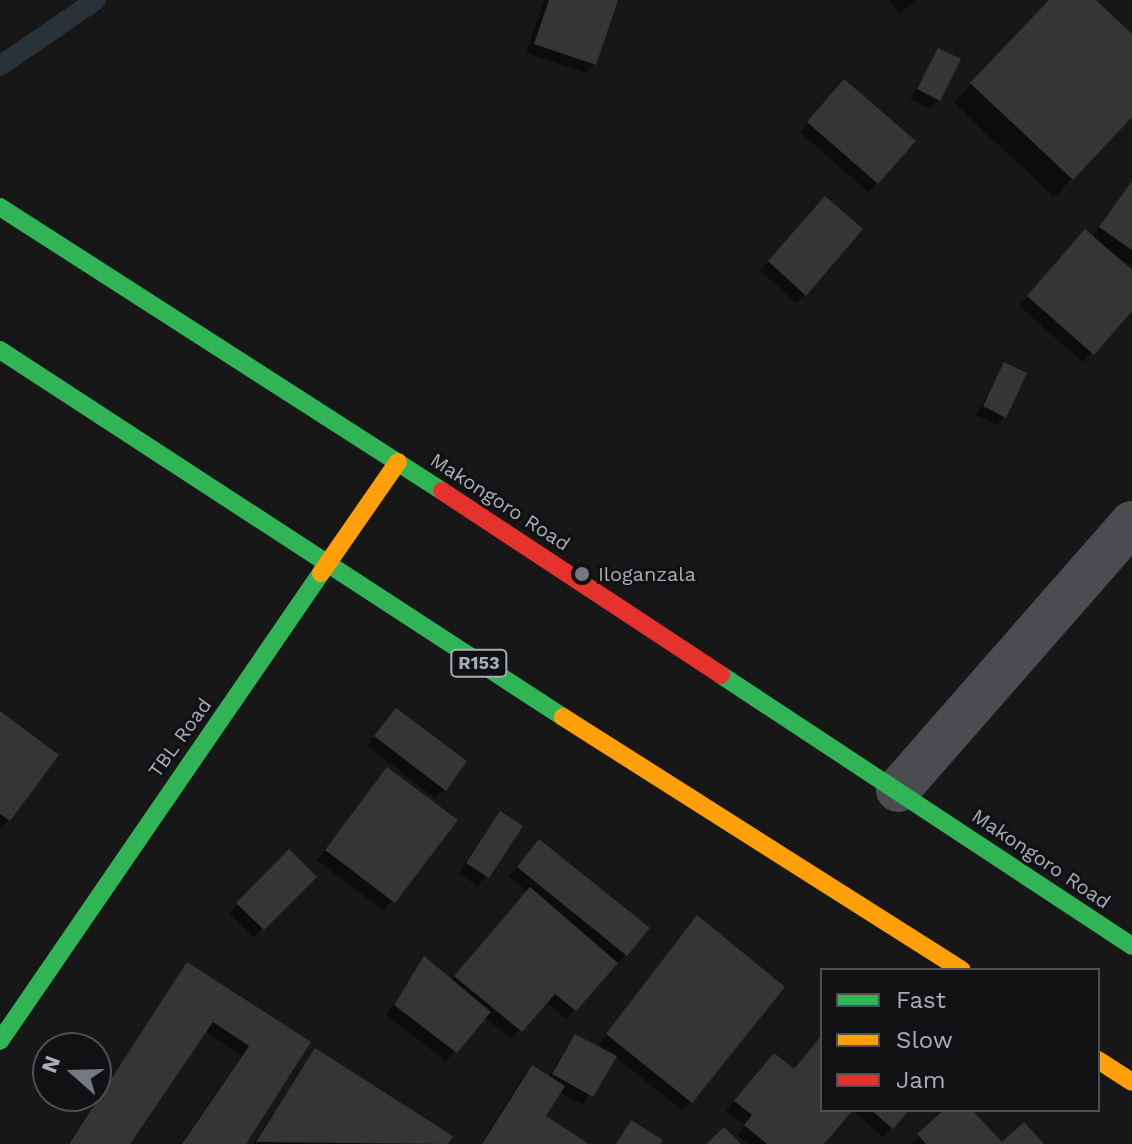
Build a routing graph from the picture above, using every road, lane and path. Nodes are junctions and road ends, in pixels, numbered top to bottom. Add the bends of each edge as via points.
1 (0, 207) edge
2 (0, 350) edge
3 (398, 462) junction
4 (1132, 523) edge
5 (329, 568) junction
6 (898, 790) junction
7 (1132, 946) edge
8 (958, 968) edge
9 (0, 1041) edge
10 (1100, 1061) edge
11 (1132, 1082) edge

1 - 3 main road, Makongoro Road
2 - 5 main road, R153
3 - 5 main road, TBL Road
3 - 6 main road, Makongoro Road
4 - 6 street
5 - 8 main road, R153
5 - 9 main road, TBL Road via 163,799
6 - 7 main road, Makongoro Road
10 - 11 main road

